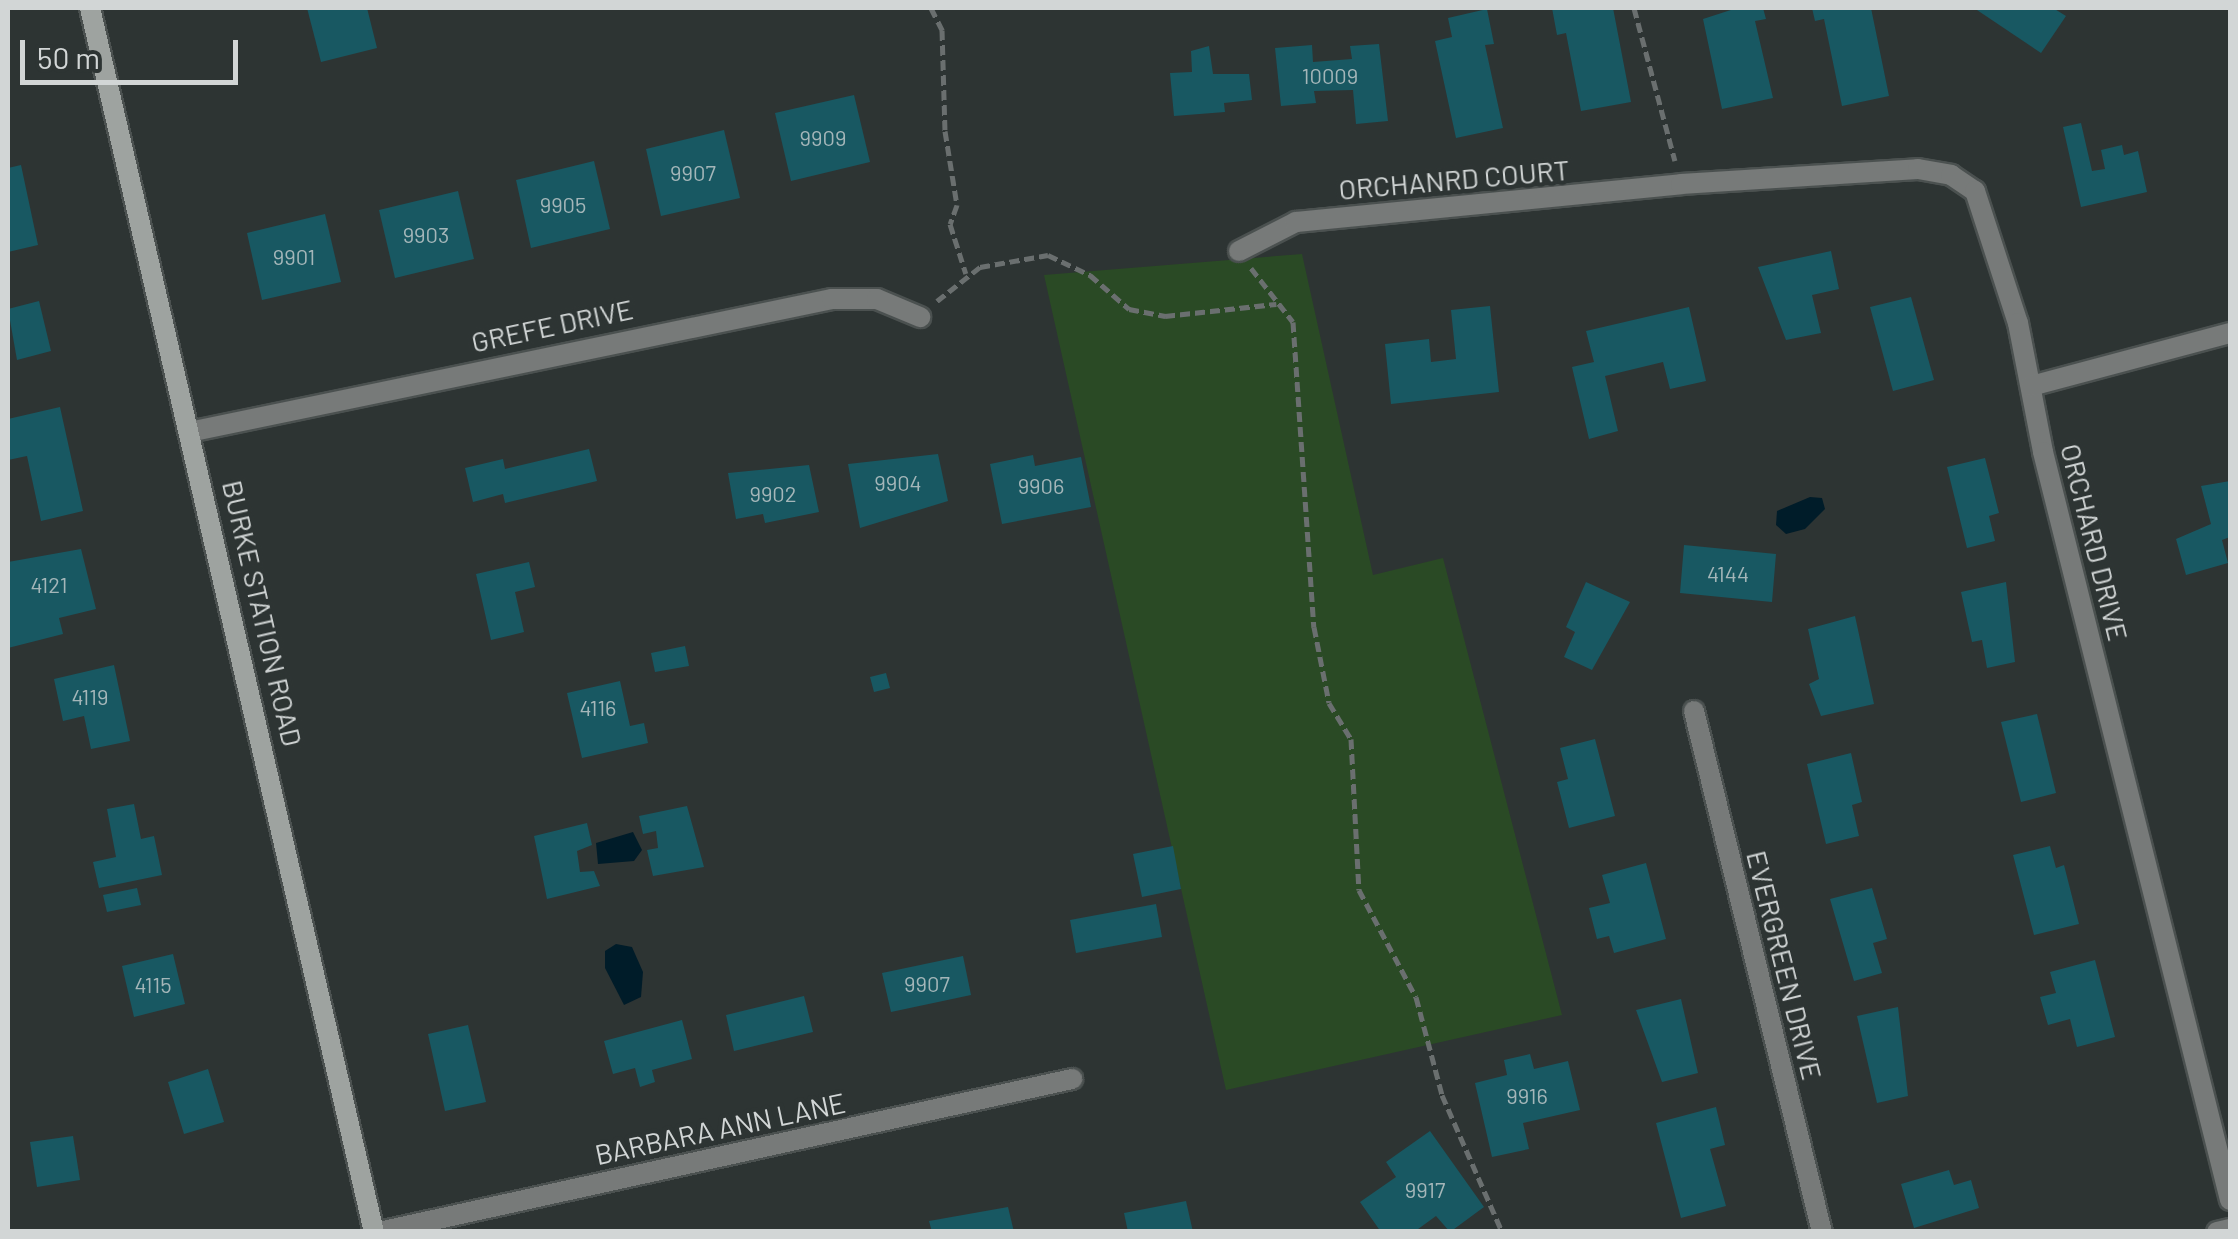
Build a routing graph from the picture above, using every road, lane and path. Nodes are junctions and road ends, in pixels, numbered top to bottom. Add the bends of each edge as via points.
1 (90, 8) edge
2 (931, 8) edge
3 (1634, 8) edge
4 (1681, 184) junction
5 (1239, 251) joint
6 (966, 274) junction
7 (1276, 304) junction
8 (920, 317) joint
9 (2230, 333) edge
10 (2030, 386) junction
11 (194, 431) junction
12 (1694, 711) dead end
13 (1072, 1079) dead end
14 (2230, 1200) edge
15 (2230, 1229) edge
16 (376, 1232) edge
17 (1502, 1232) edge
18 (1822, 1232) edge
19 (2217, 1232) edge

1 - 11 street, BURKE STATION ROAD
2 - 6 path via 942,30 944,131 957,206 950,224
3 - 4 path
4 - 5 street, ORCHANRD COURT via 1296,222
4 - 10 street, ORCHARD DRIVE via 1918,170 1963,180 1986,208
5 - 7 path
6 - 7 path via 1048,255 1090,275 1129,309 1165,316
6 - 8 path
7 - 17 path via 1293,322 1314,627 1329,703 1351,739 1360,890 1416,997 1442,1095
8 - 11 street, GREFE DRIVE via 877,300 832,299
9 - 10 street
10 - 14 street, ORCHARD DRIVE
11 - 16 street, BURKE STATION ROAD
12 - 18 street, EVERGREEN DRIVE
13 - 16 street, BARBARA ANN LANE
15 - 19 street

